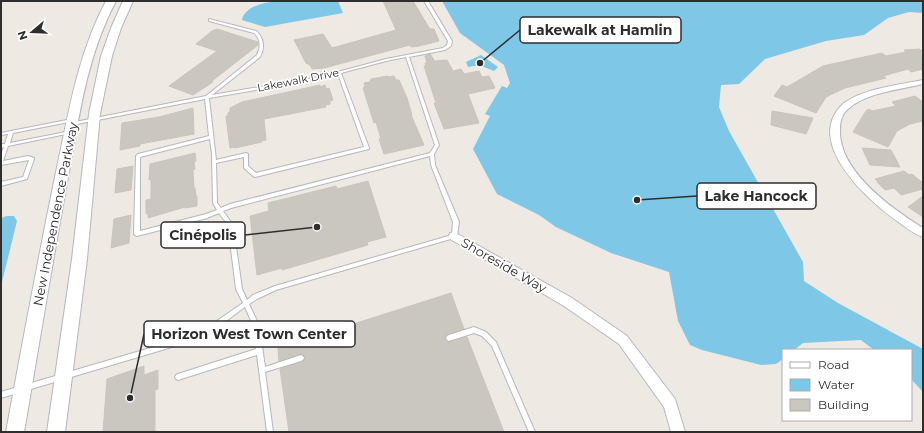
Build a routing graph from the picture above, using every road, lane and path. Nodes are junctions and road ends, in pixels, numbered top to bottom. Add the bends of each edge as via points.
1 (111, 1) edge
2 (128, 1) edge
3 (426, 1) edge
4 (210, 20) dead end
5 (407, 56) junction
6 (339, 72) junction
7 (923, 82) edge
8 (207, 97) junction
9 (94, 119) junction
10 (72, 125) junction
11 (11, 133) junction
12 (1, 134) edge
13 (212, 137) junction
14 (7, 145) junction
15 (1, 146) edge
16 (432, 154) junction
17 (1, 162) edge
18 (215, 162) junction
19 (1, 184) edge
20 (219, 211) junction
21 (923, 233) edge
22 (454, 236) junction
23 (246, 304) junction
24 (449, 338) dead end
25 (260, 351) junction
26 (301, 358) dead end
27 (263, 370) junction
28 (63, 377) junction
29 (178, 377) dead end
30 (22, 389) junction
31 (1, 395) edge
32 (15, 432) edge
33 (56, 432) edge
34 (270, 432) edge
35 (532, 432) edge
36 (678, 432) edge

1 - 10 street, New Independence Parkway via 90,46
2 - 9 street, New Independence Parkway via 109,44
3 - 5 lane, Lakewalk Drive via 449,38 450,44 444,49
4 - 8 lane via 255,32 260,36 262,47 259,56
5 - 6 lane, Lakewalk Drive
5 - 16 lane, Shoreside Way via 437,146
6 - 8 lane, Lakewalk Drive via 310,80
6 - 18 lane via 367,148 254,175 246,167 246,155
7 - 21 street via 854,101 841,112 834,130 840,155 854,176 872,195
8 - 9 lane, Lakewalk Drive
8 - 13 lane
9 - 10 lane, Lakewalk Drive
9 - 28 street, New Independence Parkway via 82,236
10 - 11 lane
10 - 14 lane
10 - 30 street, New Independence Parkway
11 - 12 lane
11 - 14 lane
13 - 18 lane
13 - 20 lane via 138,156 137,234
14 - 15 lane
14 - 17 lane
16 - 20 lane
16 - 22 lane, Shoreside Way via 433,165 456,222
17 - 19 lane via 32,159 25,178
18 - 20 lane via 214,199
20 - 23 lane via 230,225 237,282
22 - 23 lane via 282,286 255,297
22 - 36 street, Shoreside Way via 568,302 623,340 670,404
23 - 25 lane via 256,325
23 - 28 lane via 213,328 192,338
24 - 35 lane via 474,330 484,334 494,344
25 - 27 lane
25 - 29 lane
26 - 27 lane
27 - 34 lane
28 - 30 lane
28 - 33 street, New Independence Parkway
30 - 31 lane
30 - 32 street, New Independence Parkway

